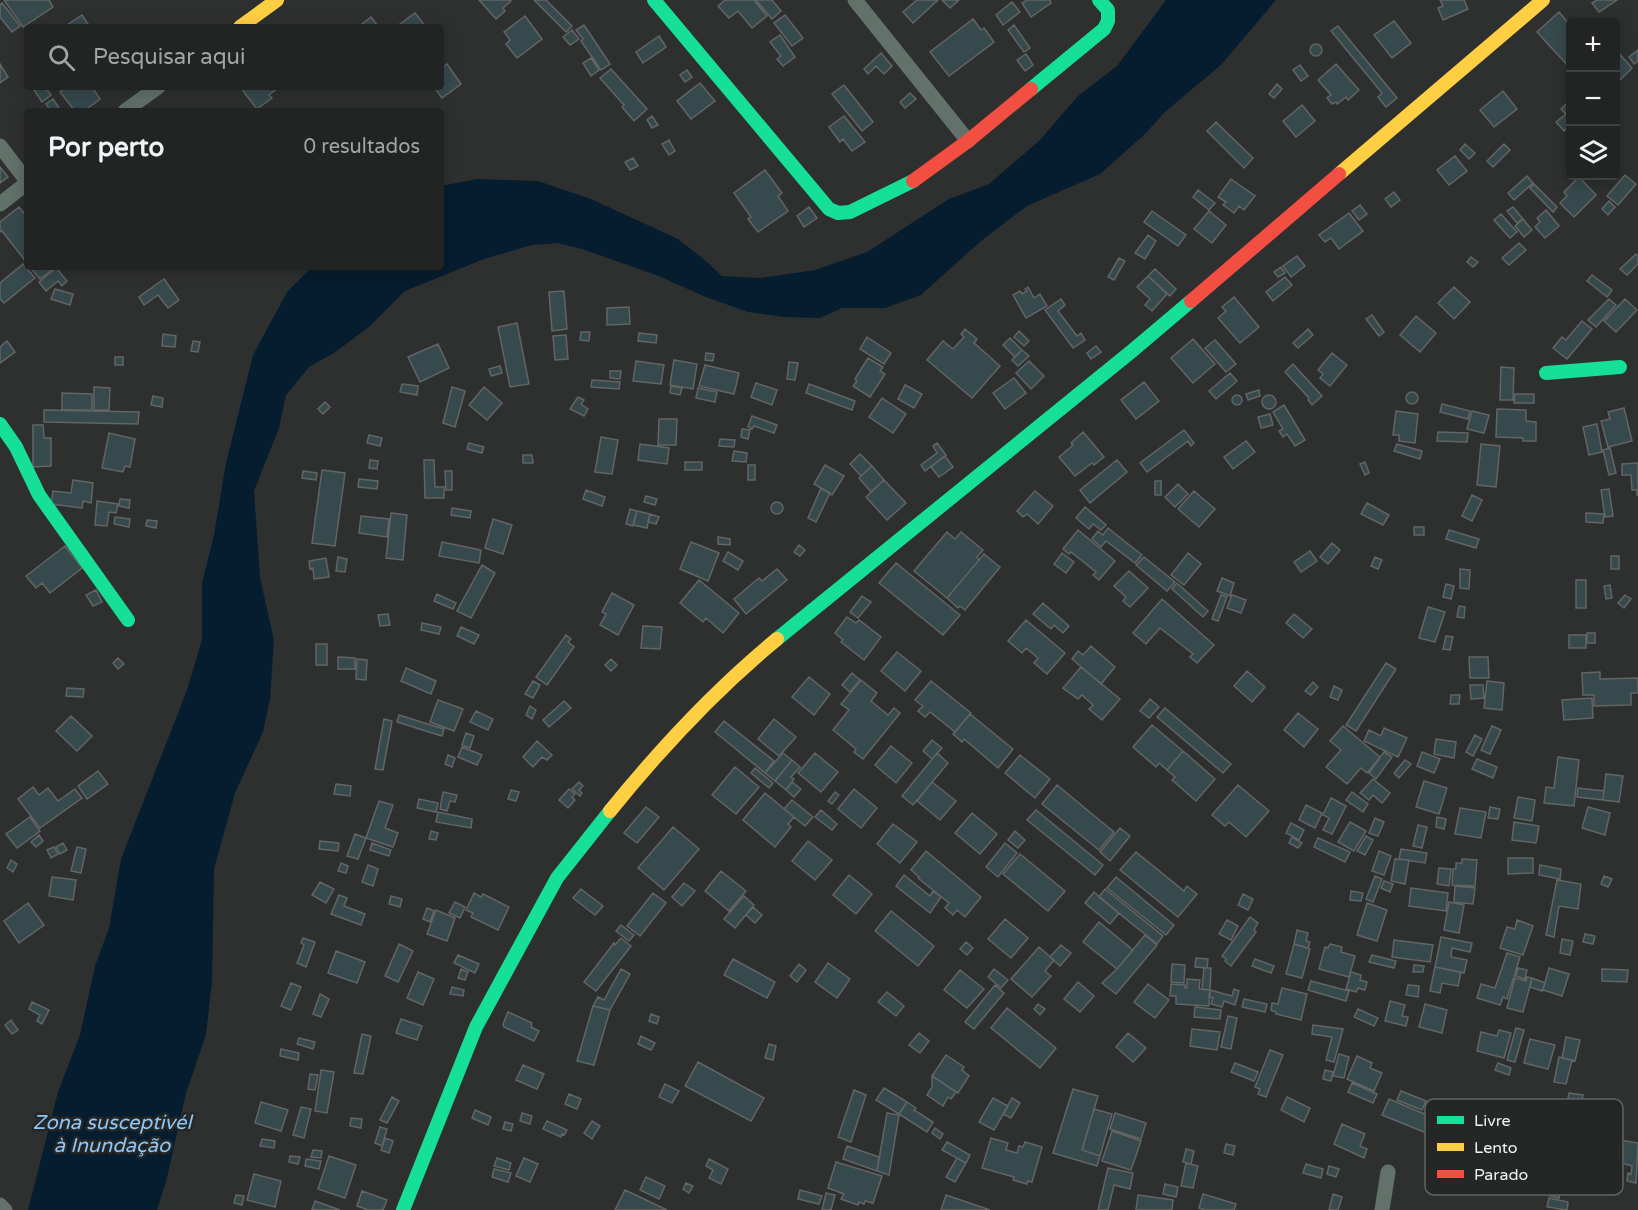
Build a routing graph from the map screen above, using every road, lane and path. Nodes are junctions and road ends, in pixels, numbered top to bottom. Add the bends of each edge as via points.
1 (277, 0) edge
2 (654, 0) edge
3 (855, 0) edge
4 (1099, 0) edge
5 (1543, 0) edge
6 (244, 24) edge
7 (154, 90) edge
8 (129, 108) edge
9 (968, 141) junction
10 (0, 146) edge
11 (24, 178) edge
12 (24, 184) edge
13 (0, 204) edge
14 (1620, 367) dead end
15 (1546, 373) dead end
16 (0, 424) edge
17 (128, 620) dead end
18 (1388, 1172) dead end
19 (0, 1205) edge
20 (5, 1210) edge
21 (403, 1210) edge
22 (1382, 1210) edge

1 - 6 main road
2 - 9 main road via 829,209 850,212 908,185
3 - 9 street
4 - 9 main road via 1108,10 1104,29
5 - 21 main road via 1131,351 748,663 697,711 557,878 476,1027
7 - 8 street
10 - 11 street
12 - 13 street
14 - 15 main road
16 - 17 main road via 39,495
18 - 22 street
19 - 20 street

